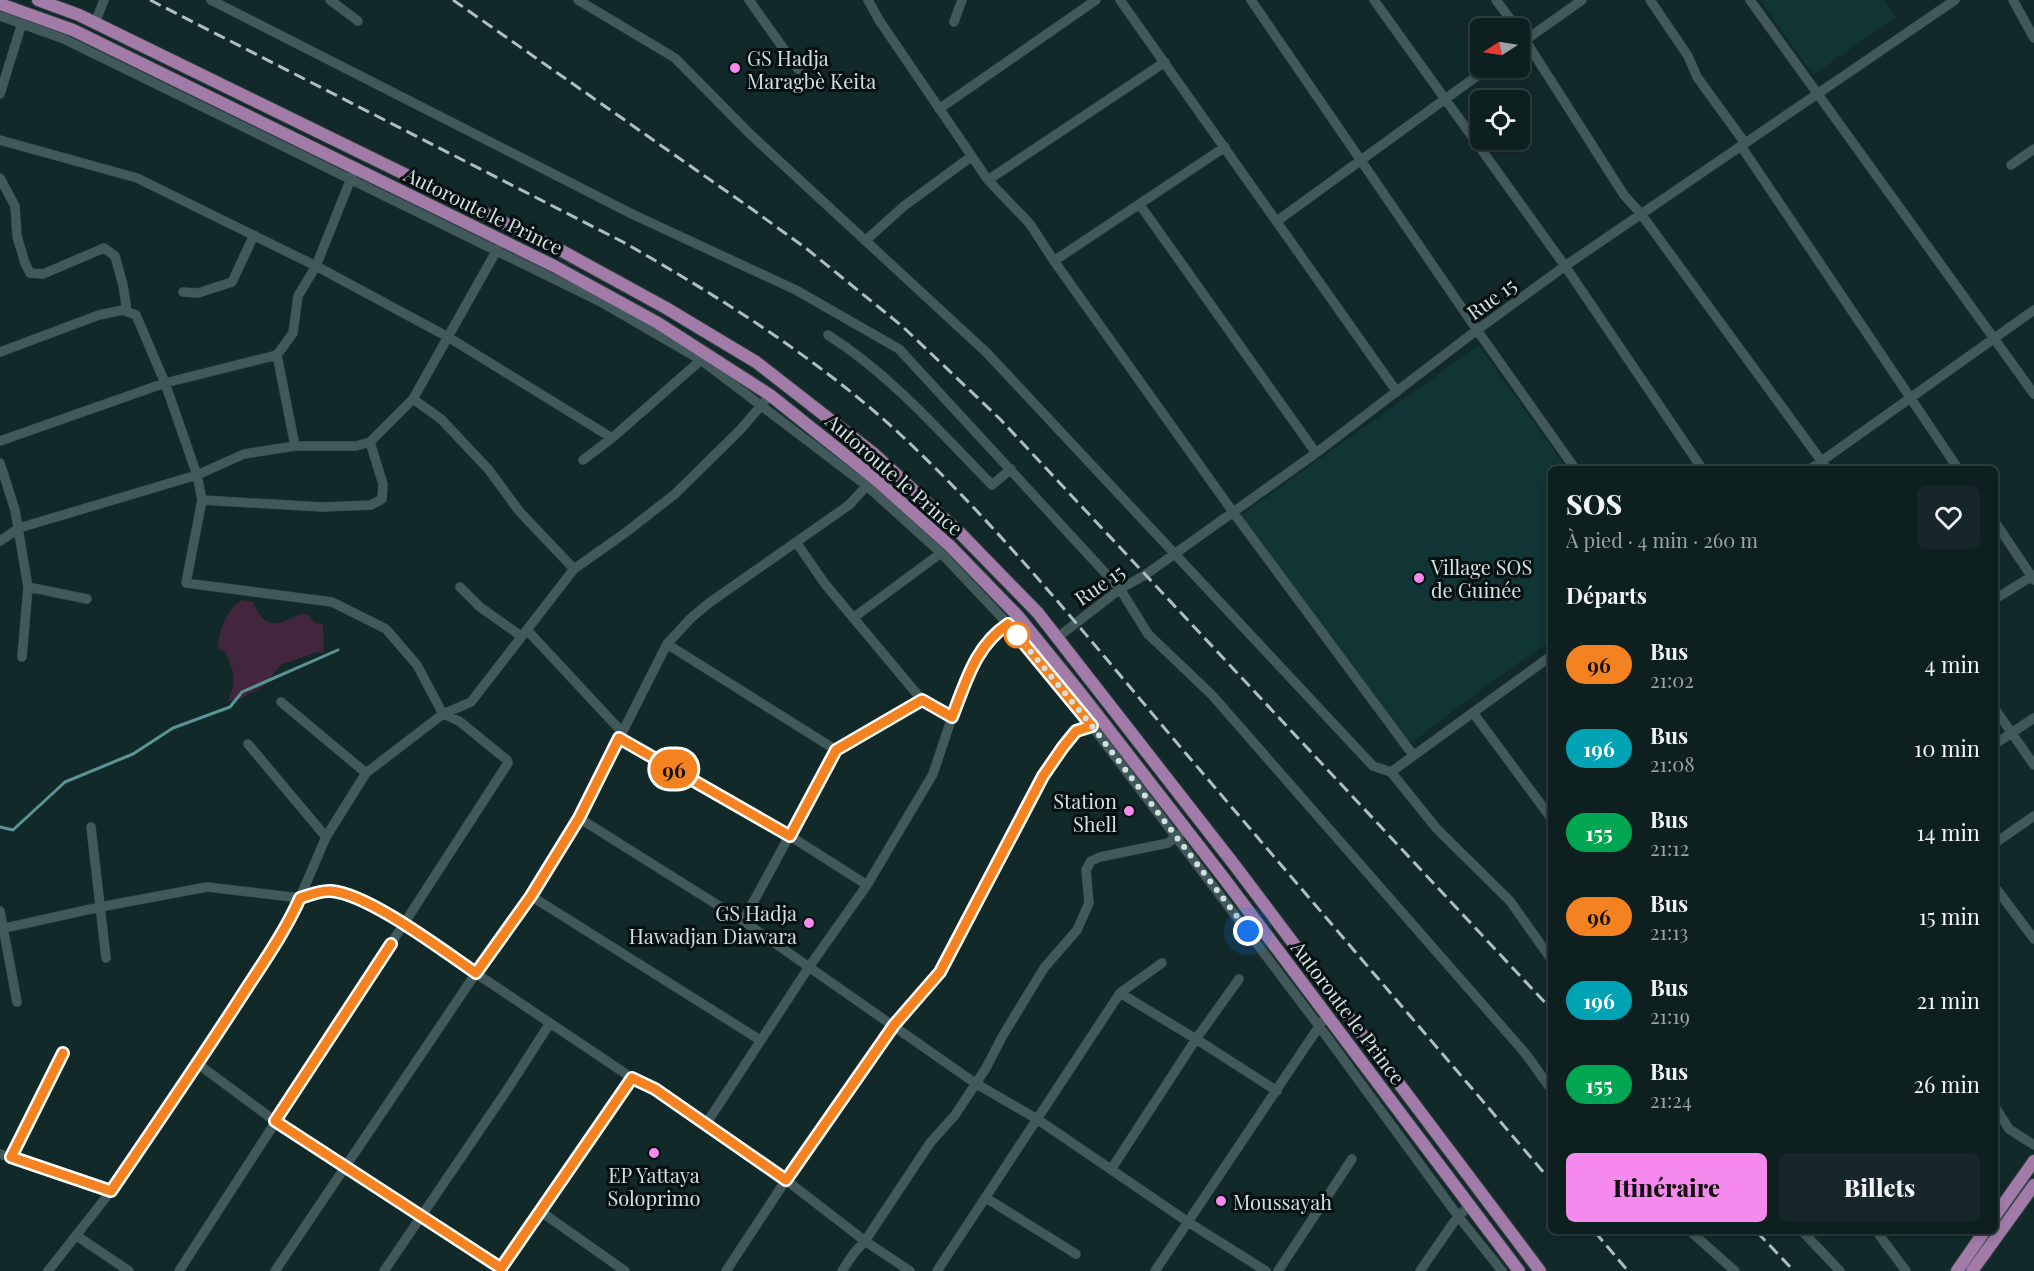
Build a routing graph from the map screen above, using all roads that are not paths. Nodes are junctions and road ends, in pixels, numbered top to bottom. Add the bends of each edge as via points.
1 (39, 0) edge
2 (104, 0) edge
3 (212, 0) edge
4 (330, 0) edge
5 (578, 0) edge
6 (749, 0) edge
7 (868, 0) edge
8 (962, 0) edge
9 (1096, 0) edge
10 (1120, 0) edge
11 (1251, 0) edge
12 (1374, 0) edge
13 (1496, 0) edge
14 (1582, 0) edge
15 (1650, 0) edge
16 (1750, 0) edge
17 (1955, 0) edge
18 (2013, 0) edge
19 (0, 4) edge
20 (0, 16) edge
21 (1509, 18) edge
22 (358, 21) dead end
23 (22, 22) junction
24 (954, 22) dead end
25 (95, 23) junction
26 (1530, 37) edge
27 (2034, 38) edge
28 (1530, 53) edge
29 (1165, 62) junction
30 (798, 69) dead end
31 (1474, 78) edge
32 (0, 94) edge
33 (1818, 94) junction
34 (1446, 98) junction
35 (939, 108) junction
36 (0, 140) edge
37 (1743, 145) junction
38 (1225, 147) junction
39 (2034, 149) edge
40 (972, 156) junction
41 (1360, 161) junction
42 (2011, 165) dead end
43 (355, 168) junction
44 (0, 178) edge
45 (350, 180) junction
46 (988, 180) junction
47 (1140, 205) junction
48 (1641, 214) junction
49 (1277, 221) junction
50 (254, 235) junction
51 (865, 241) junction
52 (499, 246) junction
53 (1054, 261) junction
54 (316, 266) junction
55 (1565, 266) junction
56 (183, 292) dead end
57 (2034, 310) edge
58 (127, 311) junction
59 (1477, 330) junction
60 (828, 335) dead end
61 (448, 337) junction
62 (1994, 338) junction
63 (0, 352) edge
64 (277, 355) junction
65 (700, 360) junction
66 (165, 383) junction
67 (1397, 392) junction
68 (2034, 394) edge
69 (1911, 397) junction
70 (413, 399) junction
71 (766, 400) junction
72 (612, 438) junction
73 (0, 441) edge
74 (370, 442) junction
75 (295, 446) junction
76 (1316, 453) junction
77 (583, 460) dead end
78 (1822, 461) junction
79 (0, 463) edge
80 (1573, 466) edge
81 (1700, 466) edge
82 (1815, 466) edge
83 (1825, 466) edge
84 (1956, 466) edge
85 (1011, 469) junction
86 (197, 475) junction
87 (870, 482) junction
88 (202, 500) junction
89 (1233, 512) junction
90 (1998, 526) edge
91 (19, 528) junction
92 (0, 541) edge
93 (796, 542) junction
94 (941, 553) junction
95 (1174, 553) junction
96 (574, 569) junction
97 (2033, 577) edge
98 (28, 587) junction
99 (460, 587) dead end
100 (1120, 589) junction
101 (1998, 597) edge
102 (87, 599) dead end
103 (853, 618) junction
104 (1013, 620) junction
105 (524, 633) junction
106 (1058, 638) junction
107 (667, 644) junction
108 (22, 657) dead end
109 (1548, 658) edge
110 (922, 700) junction
111 (281, 702) dead end
112 (1998, 713) edge
113 (443, 714) junction
114 (1474, 714) junction
115 (952, 717) junction
116 (2034, 718) edge
117 (1096, 722) junction
118 (2012, 733) junction
119 (621, 735) junction
120 (1998, 742) edge
121 (248, 744) dead end
122 (836, 750) junction
123 (1413, 755) junction
124 (2034, 765) edge
125 (366, 772) junction
126 (1391, 772) junction
127 (1548, 814) edge
128 (2034, 816) edge
129 (579, 818) junction
130 (91, 827) dead end
131 (1181, 833) junction
132 (790, 836) junction
133 (326, 837) junction
134 (1998, 841) edge
135 (867, 885) junction
136 (1998, 891) edge
137 (531, 896) junction
138 (300, 898) junction
139 (100, 907) junction
140 (0, 911) edge
141 (742, 921) junction
142 (404, 925) junction
143 (2, 929) edge
144 (2034, 939) edge
145 (1548, 955) edge
146 (105, 958) dead end
147 (1162, 963) dead end
148 (809, 967) junction
149 (476, 973) junction
150 (1239, 979) dead end
151 (1120, 993) junction
152 (17, 1002) dead end
153 (1326, 1014) junction
154 (550, 1023) junction
155 (894, 1025) junction
156 (1319, 1026) junction
157 (1196, 1039) junction
158 (760, 1040) junction
159 (63, 1053) dead end
160 (198, 1064) junction
161 (632, 1078) junction
162 (975, 1083) junction
163 (1548, 1085) edge
164 (1277, 1091) junction
165 (1998, 1112) edge
166 (1037, 1119) junction
167 (275, 1121) junction
168 (706, 1124) junction
169 (2034, 1145) edge
170 (4, 1157) edge
171 (1352, 1159) dead end
172 (2034, 1161) edge
173 (344, 1167) junction
174 (1112, 1168) junction
175 (786, 1180) junction
176 (2034, 1185) edge
177 (111, 1191) junction
178 (986, 1198) junction
179 (1470, 1206) junction
180 (540, 1211) junction
181 (1998, 1212) edge
182 (421, 1216) junction
183 (1458, 1216) junction
184 (1188, 1222) junction
185 (1692, 1234) edge
186 (1805, 1234) edge
187 (1878, 1234) edge
188 (1979, 1234) edge
189 (77, 1236) junction
190 (865, 1241) junction
191 (1077, 1254) dead end
192 (609, 1267) edge
193 (500, 1269) edge
194 (48, 1271) edge
195 (129, 1271) edge
196 (179, 1271) edge
197 (275, 1271) edge
198 (384, 1271) edge
199 (625, 1271) edge
200 (726, 1271) edge
201 (842, 1271) edge
202 (910, 1271) edge
203 (937, 1271) edge
204 (1155, 1271) edge
205 (1266, 1271) edge
206 (1278, 1271) edge
207 (1420, 1271) edge
208 (1502, 1271) edge
209 (1519, 1271) edge
210 (1540, 1271) edge
211 (1735, 1271) edge
212 (1840, 1271) edge
213 (1906, 1271) edge
214 (1957, 1271) edge
215 (1972, 1271) edge

1 - 25 main road, Autoroute le Prince
2 - 25 street
3 - 85 street via 634,215 796,290 899,349
4 - 22 street
5 - 51 street via 675,58
6 - 30 street
7 - 35 street
8 - 24 street
9 - 35 street
10 - 29 street
11 - 41 street
12 - 34 street
13 - 21 street
14 - 26 street
15 - 37 street
16 - 33 street
17 - 33 street, Rue 15
18 - 27 street
19 - 43 main road, Autoroute le Prince via 72,30
20 - 23 street
23 - 32 street
23 - 45 street
25 - 106 main road, Autoroute le Prince via 562,251 756,362 873,453 961,534
28 - 48 street via 1624,195
29 - 38 street
29 - 46 street
31 - 34 street
33 - 37 street, Rue 15
33 - 62 street
34 - 41 street
34 - 55 street
35 - 40 street
36 - 50 street via 137,178
37 - 48 street, Rue 15
37 - 69 street
38 - 47 street
38 - 49 street
39 - 42 street
40 - 46 street
40 - 51 street via 904,206
41 - 49 street
41 - 59 street
43 - 45 street
43 - 52 main road, Autoroute le Prince
44 - 58 street via 15,206 17,236 30,273 43,274 104,248 115,256
45 - 52 street
45 - 54 street
46 - 53 street via 1030,224
47 - 53 street
47 - 76 street
48 - 55 street, Rue 15
48 - 78 street
49 - 67 street
50 - 54 street
50 - 56 street via 232,282
51 - 95 street via 987,353
52 - 61 street
52 - 65 street
52 - 71 main road, Autoroute le Prince via 554,266 658,323
53 - 89 street
54 - 61 street
54 - 64 street via 298,296 293,333
55 - 59 street, Rue 15
55 - 81 street
57 - 62 street
58 - 63 street via 99,315
58 - 66 street via 136,315
59 - 67 street, Rue 15
59 - 80 street
60 - 85 street via 899,389 992,485
61 - 70 street
61 - 72 street
62 - 68 street
62 - 69 street
64 - 66 street
64 - 75 street
65 - 71 street
65 - 72 street
66 - 73 street
66 - 86 street
67 - 76 street, Rue 15
69 - 78 street
69 - 84 street
70 - 74 street
70 - 96 street via 441,418
71 - 87 main road, Autoroute le Prince
71 - 96 street via 675,494
72 - 77 street
74 - 75 street via 356,446
74 - 88 street via 383,484 382,499 371,505 322,507
75 - 86 street via 244,454
76 - 89 street, Rue 15
78 - 82 street
78 - 83 street
79 - 91 street
85 - 100 street
86 - 88 street
86 - 91 street
87 - 93 street via 849,505
87 - 94 street
87 - 104 main road, Autoroute le Prince via 950,546
88 - 113 street via 186,583 332,602 386,629 417,665
89 - 95 street, Rue 15
89 - 123 street
90 - 97 street
91 - 92 street
91 - 98 street
93 - 103 street
93 - 107 street via 709,603
94 - 103 street
94 - 104 street
95 - 100 street, Rue 15
95 - 126 street via 1373,766
96 - 105 street
97 - 101 street
98 - 102 street
98 - 108 street
99 - 105 street via 480,607
100 - 106 street, Rue 15
100 - 163 street via 1148,634 1212,695 1525,1053
103 - 110 street
104 - 115 street via 977,655
104 - 117 main road, Autoroute le Prince
105 - 113 street via 471,702
105 - 119 street
106 - 210 main road, Autoroute le Prince
107 - 119 street
107 - 122 street
109 - 114 street
110 - 115 street
110 - 122 street
111 - 125 street
112 - 118 street
113 - 125 street
113 - 142 street via 459,721 508,763
114 - 123 street
114 - 127 street
115 - 135 street via 933,774
116 - 118 street
117 - 131 main road, Autoroute le Prince
117 - 155 street via 1076,731 1043,776 940,972
118 - 120 street
118 - 124 street
119 - 129 street
119 - 132 street
121 - 133 street
122 - 132 street
123 - 126 street
125 - 133 street
126 - 145 street via 1437,829 1510,901
128 - 134 street
129 - 137 street
129 - 141 street
130 - 139 street
131 - 153 main road, Autoroute le Prince
131 - 156 street
131 - 162 street via 1168,843 1091,861 1086,870 1089,903 1077,930 1044,968
132 - 135 street
132 - 141 street
133 - 138 street
135 - 148 street
136 - 144 street
137 - 149 street
137 - 158 street
138 - 139 street via 207,887
138 - 142 street via 329,891 355,896
138 - 160 street via 290,921
139 - 143 street
139 - 146 street
140 - 143 street
141 - 148 street
142 - 149 street
142 - 167 street
143 - 152 street
147 - 151 street
148 - 155 street
148 - 158 street
149 - 154 street
149 - 173 street
150 - 157 street
151 - 157 street
151 - 166 street
153 - 156 street
153 - 179 main road, Autoroute le Prince
154 - 161 street
154 - 182 street
155 - 162 street
155 - 175 street
156 - 164 street
156 - 183 street
157 - 164 street
157 - 174 street
158 - 168 street
159 - 170 street
160 - 167 street
160 - 177 street
161 - 168 street
161 - 180 street
162 - 166 street
162 - 190 street
164 - 184 street
165 - 169 street via 2009,1129
166 - 174 street
166 - 178 street
167 - 173 street
167 - 196 street
168 - 175 street
170 - 177 street
171 - 206 street
172 - 181 main road
173 - 182 street
173 - 197 street
174 - 184 street
175 - 190 street
175 - 200 street
176 - 215 main road
177 - 189 street
178 - 191 street
178 - 203 street
179 - 183 street
179 - 209 main road, Autoroute le Prince
180 - 192 street
180 - 193 street
182 - 193 street
182 - 198 street
183 - 207 street
183 - 208 street
184 - 204 street
184 - 205 street
185 - 211 street
186 - 212 street
187 - 213 street
188 - 214 main road
189 - 194 street
189 - 195 street
190 - 201 street
190 - 202 street
192 - 199 street

